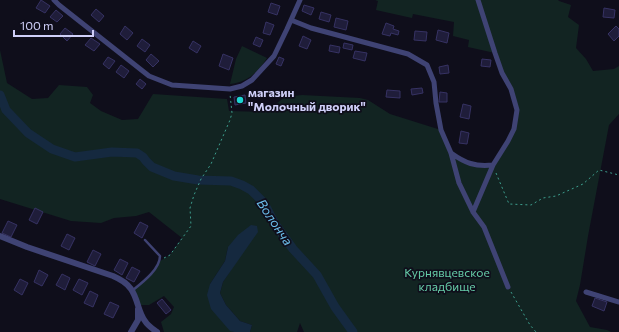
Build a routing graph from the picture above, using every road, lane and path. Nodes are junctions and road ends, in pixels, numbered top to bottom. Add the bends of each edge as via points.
1 (54, 0) edge
2 (300, 0) edge
3 (478, 0) edge
4 (291, 20) junction
5 (230, 89) junction
6 (450, 152) junction
7 (493, 165) junction
8 (619, 175) edge
9 (473, 212) junction
10 (0, 236) edge
11 (145, 240) dead end
12 (160, 260) junction
13 (508, 287) joint
14 (132, 290) junction
15 (586, 292) dead end
16 (619, 302) edge
17 (138, 305) junction
18 (149, 326) junction
19 (131, 332) edge
20 (157, 332) edge
21 (536, 332) edge

1 - 5 street via 149,76 172,85
2 - 4 street
3 - 7 street via 517,110 514,129
4 - 5 street via 274,56 252,80
4 - 6 street via 311,28 408,54 427,66 434,82 441,130
5 - 12 path via 232,113 211,164 194,195 190,208 191,226 170,255
6 - 7 street via 462,161 481,166
6 - 9 street via 459,183
7 - 8 path via 509,204 531,205 544,198 556,196 583,184 599,170
7 - 9 street
9 - 13 street via 484,227
10 - 14 street via 113,276
11 - 12 lane via 160,256
12 - 14 lane via 148,277
13 - 21 path
14 - 17 street
15 - 16 street
17 - 18 street via 144,321
17 - 19 street via 138,320
18 - 19 street via 140,326
18 - 20 street

